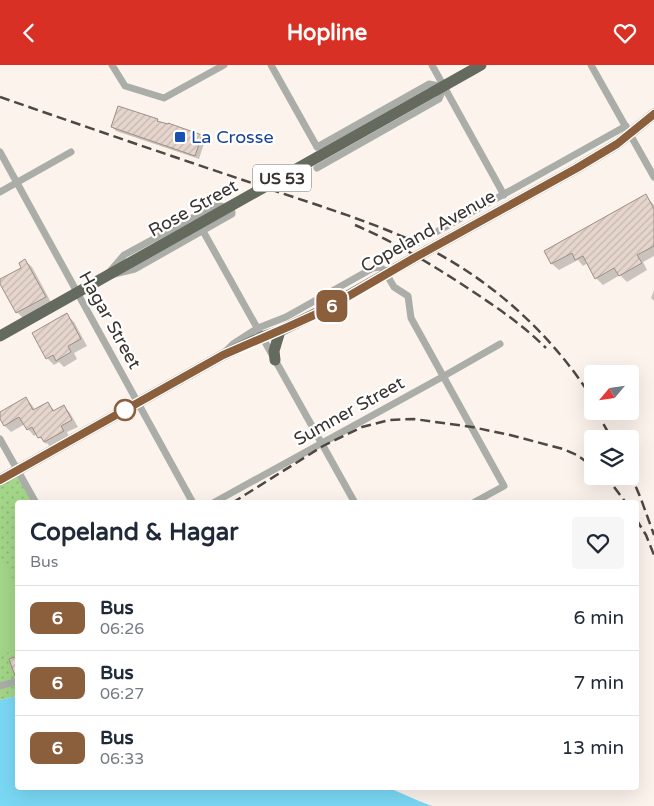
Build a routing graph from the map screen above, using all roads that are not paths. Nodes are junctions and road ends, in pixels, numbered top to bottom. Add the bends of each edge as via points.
1 (112, 65) edge
2 (224, 65) edge
3 (271, 65) edge
4 (432, 65) edge
5 (481, 65) edge
6 (591, 65) edge
7 (439, 89) junction
8 (654, 114) edge
9 (628, 130) junction
10 (0, 152) edge
11 (71, 152) dead end
12 (317, 168) dead end
13 (654, 177) edge
14 (17, 182) junction
15 (0, 192) edge
16 (504, 195) junction
17 (203, 231) junction
18 (438, 231) dead end
19 (106, 277) junction
20 (78, 292) junction
21 (280, 331) junction
22 (260, 333) junction
23 (0, 336) edge
24 (500, 344) dead end
25 (275, 360) junction
26 (444, 376) junction
27 (138, 403) junction
28 (0, 439) edge
29 (321, 443) junction
30 (17, 470) junction
31 (0, 480) edge
32 (34, 500) edge
33 (191, 500) edge
34 (218, 500) edge
35 (353, 500) edge
36 (478, 500) edge
37 (15, 682) edge
38 (0, 686) edge

1 - 2 street via 125,86 164,98
3 - 7 street via 317,147 429,84
4 - 7 street
5 - 7 highway, Rose Street / US 53
6 - 9 street
7 - 12 street via 439,99
7 - 16 street
7 - 19 highway, Rose Street / US 53
8 - 9 highway, Copeland Avenue
9 - 13 street
9 - 16 street
9 - 21 highway, Copeland Avenue via 617,144 577,168 323,311
10 - 14 street, Hagar Street
11 - 14 street
14 - 15 street
14 - 20 street, Hagar Street
16 - 18 street
17 - 19 street via 135,269
17 - 19 street via 230,216 232,211 220,205 213,206 124,255
17 - 22 street
19 - 20 highway, Rose Street / US 53
20 - 23 highway, Rose Street / US 53
20 - 27 street, Hagar Street
21 - 22 highway, Copeland Avenue
21 - 25 highway via 274,351
22 - 25 street
22 - 26 street via 377,266 384,269 394,287 408,296 411,319
22 - 27 highway, Copeland Avenue
24 - 26 street, Sumner Street
25 - 29 street
26 - 29 street, Sumner Street
26 - 36 street via 504,486
27 - 30 highway, Copeland Avenue
27 - 33 street, Hagar Street
28 - 30 street
29 - 34 street, Sumner Street
29 - 35 street
30 - 31 highway, Copeland Avenue
30 - 32 street
37 - 38 street

